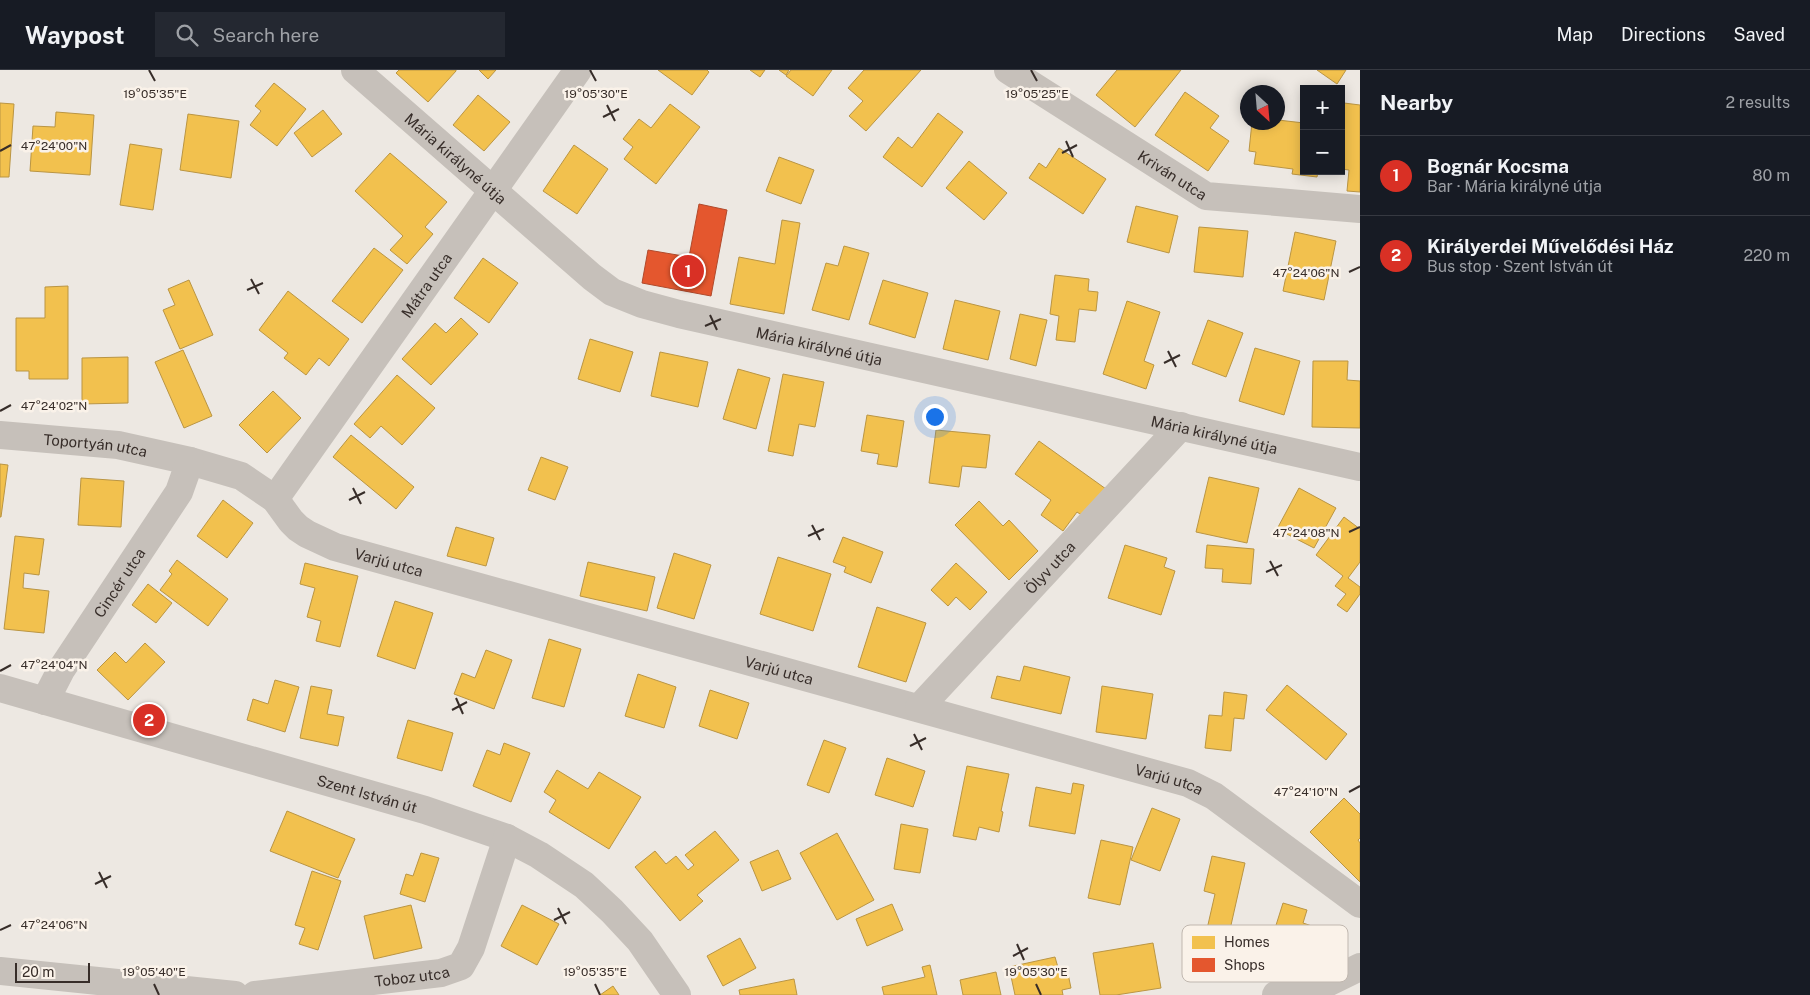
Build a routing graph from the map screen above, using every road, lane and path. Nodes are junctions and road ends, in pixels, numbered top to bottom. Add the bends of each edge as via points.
1 (355, 70) edge
2 (578, 70) edge
3 (1008, 70) edge
4 (493, 190) junction
5 (1360, 209) edge
6 (1181, 426) junction
7 (0, 435) edge
8 (190, 461) junction
9 (1360, 467) edge
10 (275, 499) junction
11 (0, 688) edge
12 (45, 701) junction
13 (920, 708) junction
14 (507, 838) junction
15 (1360, 904) edge
16 (1360, 967) edge
17 (0, 971) edge
18 (1348, 973) edge
19 (1329, 982) edge
20 (235, 995) edge
21 (255, 995) edge
22 (677, 995) edge
23 (1276, 995) edge

1 - 4 street, Mária királyné útja
2 - 4 street, Mátra utca
3 - 5 street, Kriván utca via 1206,196
4 - 6 street, Mária királyné útja via 592,277 612,292 642,304
4 - 10 street, Mátra utca
6 - 9 street, Mária királyné útja
6 - 13 street, Ölyv utca
7 - 8 street, Toportyán utca via 118,445
8 - 10 street, Varjú utca via 241,476
8 - 12 street, Cincér utca via 179,492 61,670
10 - 13 street, Varjú utca via 298,528 335,547
11 - 12 street, Szent István út
12 - 14 street, Szent István út via 425,810
13 - 15 street, Varjú utca via 1198,786
14 - 21 street, Toboz utca via 471,948 461,966 441,973
14 - 22 street, Szent István út via 584,885 640,941
16 - 18 street
17 - 20 street
19 - 23 street

